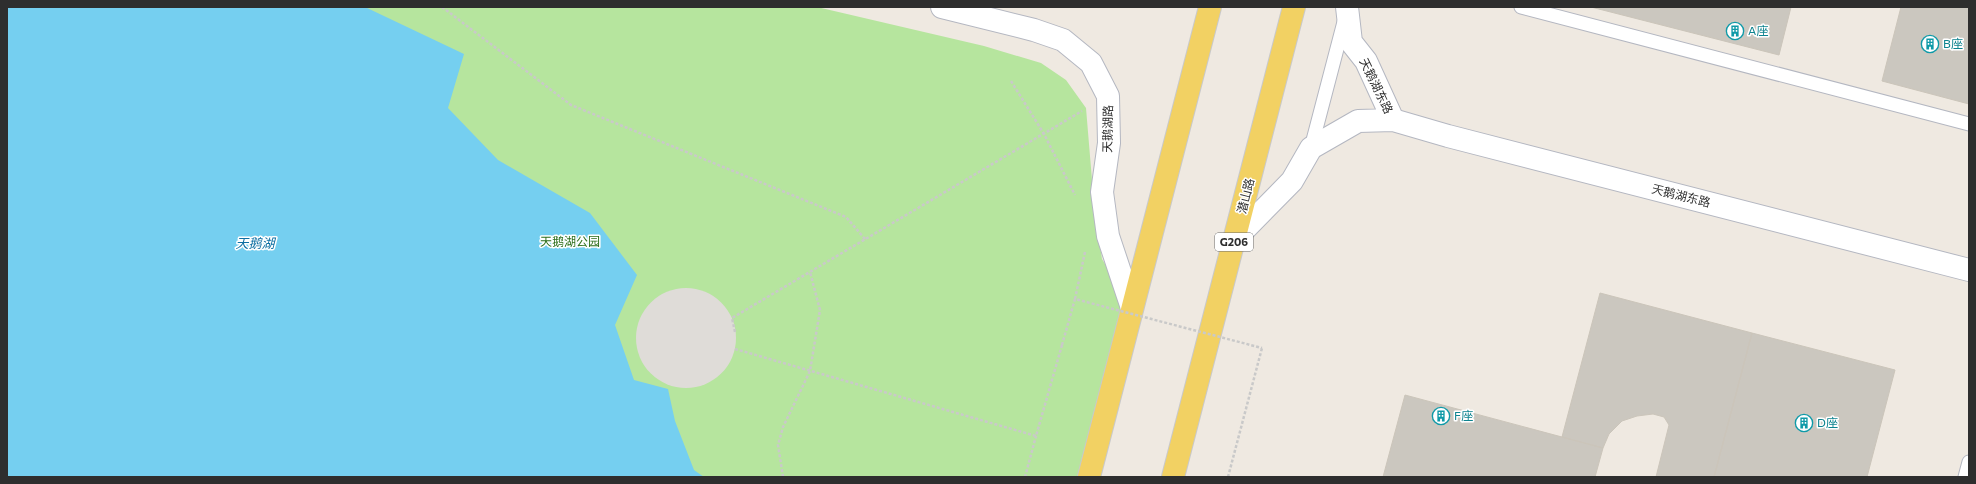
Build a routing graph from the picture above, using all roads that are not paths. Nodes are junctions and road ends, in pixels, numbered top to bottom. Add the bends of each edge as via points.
1 (942, 7) edge
2 (1210, 7) edge
3 (1294, 7) edge
4 (1521, 7) edge
5 (1347, 9) edge
6 (1393, 120) junction
7 (1969, 124) edge
8 (1311, 148) junction
9 (1234, 240) junction
10 (1969, 270) edge
11 (1132, 308) junction
12 (1969, 462) edge
13 (1089, 477) edge
14 (1173, 477) edge
15 (1965, 477) edge

1 - 11 street, 天鹅湖路 via 1034,30 1063,40 1091,63 1108,96 1110,143 1102,192 1108,236
2 - 11 main road
3 - 9 main road, 潜山路 / G206
4 - 7 lane
5 - 6 street, 天鹅湖东路 via 1351,42 1366,61
5 - 8 lane
6 - 8 street, 天鹅湖东路 via 1358,121
6 - 10 street, 天鹅湖东路
8 - 9 street via 1292,181
9 - 14 main road, 潜山路 / G206
11 - 13 main road
12 - 15 lane

